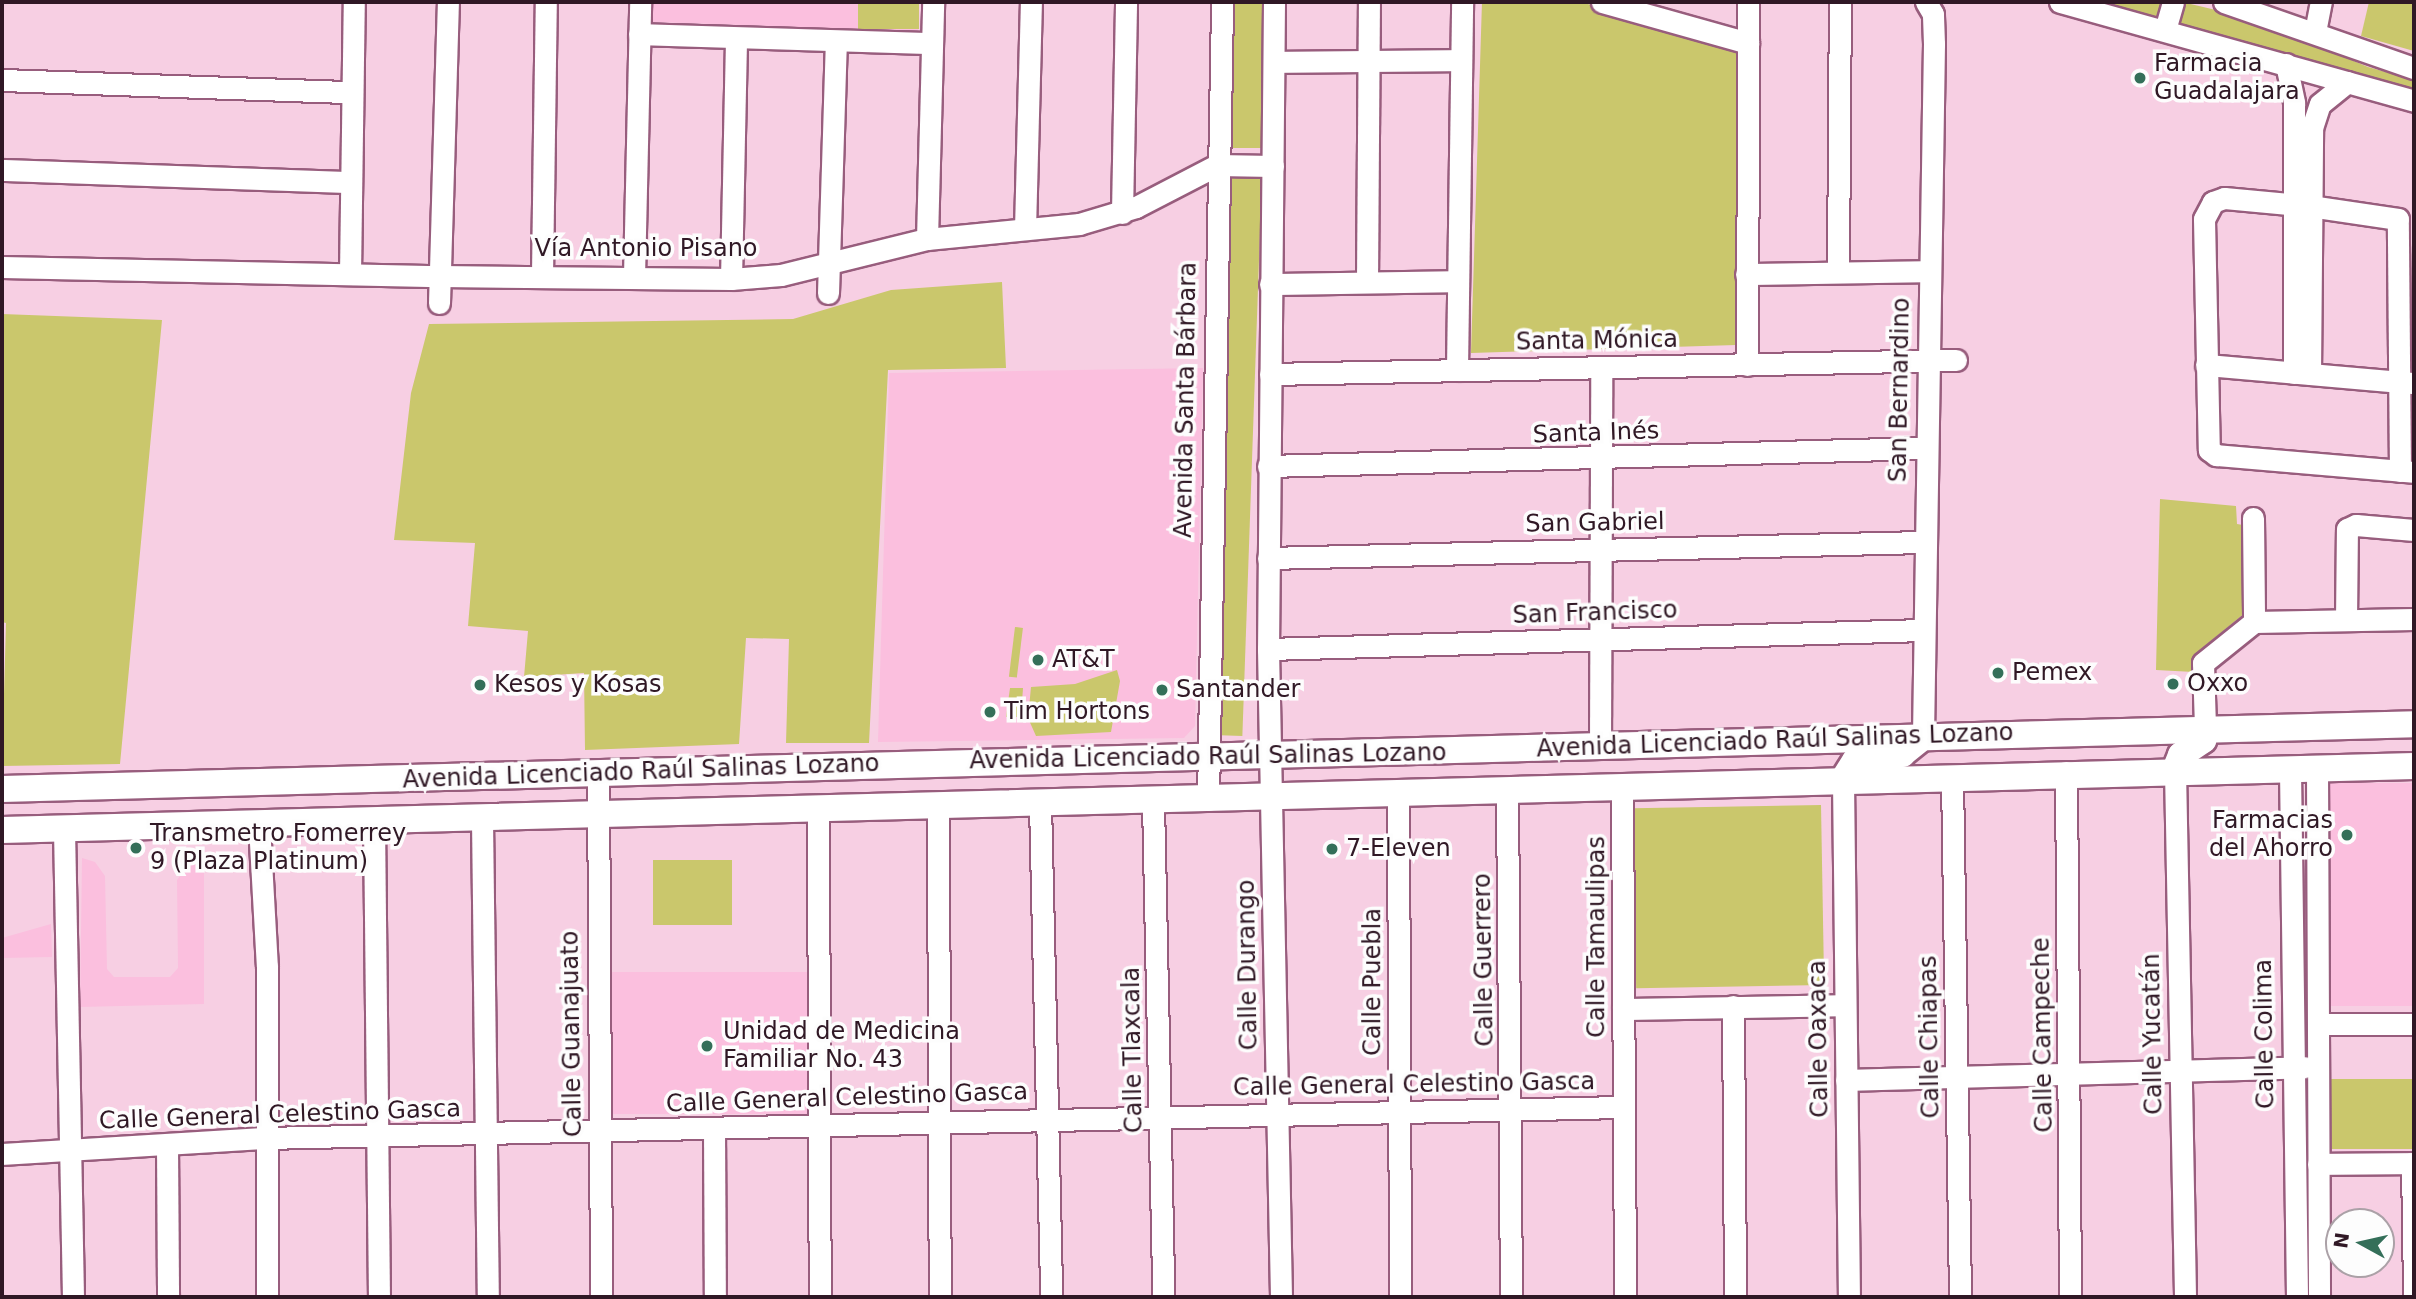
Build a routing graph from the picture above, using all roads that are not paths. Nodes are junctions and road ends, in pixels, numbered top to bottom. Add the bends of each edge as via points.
1 (354, 2) edge
2 (449, 2) edge
3 (546, 2) edge
4 (640, 2) edge
5 (933, 2) edge
6 (1031, 2) edge
7 (1126, 2) edge
8 (1222, 2) edge
9 (1274, 2) edge
10 (1369, 2) edge
11 (1462, 2) edge
12 (1602, 2) edge
13 (1748, 2) edge
14 (1840, 2) edge
15 (1926, 2) edge
16 (2060, 2) edge
17 (2173, 2) edge
18 (2224, 2) edge
19 (2321, 2) edge
20 (2165, 30) junction
21 (2315, 32) junction
22 (639, 34) junction
23 (736, 38) junction
24 (836, 42) junction
25 (932, 43) junction
26 (1748, 43) junction
27 (1368, 60) junction
28 (1461, 60) junction
29 (1275, 62) junction
30 (2286, 64) junction
31 (2414, 68) edge
32 (2, 80) edge
33 (2347, 82) junction
34 (352, 92) junction
35 (2414, 101) edge
36 (1217, 165) junction
37 (1273, 166) junction
38 (2, 170) edge
39 (350, 182) junction
40 (2302, 205) junction
41 (1122, 213) junction
42 (1025, 229) junction
43 (927, 239) junction
44 (830, 261) junction
45 (2, 267) edge
46 (1838, 271) junction
47 (1928, 271) junction
48 (350, 274) junction
49 (1746, 274) junction
50 (542, 275) junction
51 (440, 276) junction
52 (634, 276) junction
53 (731, 279) junction
54 (1457, 281) junction
55 (1367, 282) junction
56 (1270, 284) junction
57 (828, 293) dead end
58 (439, 303) dead end
59 (1926, 360) junction
60 (1956, 360) dead end
61 (1747, 365) junction
62 (2206, 365) junction
63 (1601, 367) junction
64 (1457, 370) junction
65 (1270, 374) junction
66 (2302, 374) junction
67 (2407, 383) edge
68 (1925, 448) junction
69 (1602, 459) junction
70 (1268, 466) junction
71 (2407, 472) edge
72 (2253, 518) dead end
73 (2414, 530) edge
74 (1925, 542) junction
75 (1601, 548) junction
76 (1268, 558) junction
77 (2414, 619) edge
78 (2346, 620) junction
79 (2255, 622) junction
80 (1923, 630) junction
81 (1601, 640) junction
82 (1268, 649) junction
83 (2414, 724) edge
84 (2205, 727) junction
85 (2125, 730) junction
86 (1923, 736) junction
87 (1600, 746) junction
88 (1271, 757) junction
89 (1207, 758) junction
90 (2414, 766) edge
91 (2318, 769) junction
92 (2175, 770) junction
93 (2290, 770) junction
94 (597, 771) junction
95 (2066, 772) junction
96 (1952, 776) junction
97 (1843, 780) junction
98 (1622, 786) junction
99 (2, 789) edge
100 (1507, 790) junction
101 (1398, 793) junction
102 (1272, 799) junction
103 (1208, 800) junction
104 (1153, 801) junction
105 (1040, 802) junction
106 (938, 804) junction
107 (818, 808) junction
108 (596, 816) junction
109 (482, 819) junction
110 (374, 822) junction
111 (259, 825) junction
112 (64, 829) junction
113 (2, 830) edge
114 (1844, 1005) junction
115 (1733, 1006) junction
116 (1623, 1009) junction
117 (2318, 1024) junction
118 (2414, 1024) edge
119 (2292, 1067) junction
120 (2318, 1067) junction
121 (2180, 1073) junction
122 (2071, 1076) junction
123 (1957, 1079) junction
124 (1846, 1080) junction
125 (1624, 1107) junction
126 (1513, 1108) junction
127 (1401, 1109) junction
128 (1277, 1112) junction
129 (1161, 1118) junction
130 (1048, 1119) junction
131 (938, 1122) junction
132 (819, 1125) junction
133 (714, 1128) junction
134 (600, 1132) junction
135 (488, 1134) junction
136 (378, 1136) junction
137 (265, 1138) junction
138 (167, 1145) junction
139 (71, 1149) junction
140 (2, 1154) edge
141 (2413, 1163) edge
142 (2318, 1164) junction
143 (73, 1297) edge
144 (168, 1297) edge
145 (267, 1297) edge
146 (379, 1297) edge
147 (488, 1297) edge
148 (601, 1297) edge
149 (715, 1297) edge
150 (820, 1297) edge
151 (940, 1297) edge
152 (1051, 1297) edge
153 (1163, 1297) edge
154 (1281, 1297) edge
155 (1400, 1297) edge
156 (1511, 1297) edge
157 (1625, 1297) edge
158 (1735, 1297) edge
159 (1849, 1297) edge
160 (1960, 1297) edge
161 (2070, 1297) edge
162 (2185, 1297) edge
163 (2297, 1297) edge
164 (2319, 1297) edge
165 (2414, 1297) edge

1 - 34 street
2 - 51 street
3 - 50 street
4 - 22 street
5 - 25 street
6 - 42 street
7 - 41 street
8 - 36 street, Avenida Santa Bárbara
9 - 29 street
10 - 27 street
11 - 28 street
12 - 26 street
13 - 26 street
14 - 46 street
15 - 47 street, San Bernardino via 1933,14 1934,44
16 - 20 street
17 - 20 street
18 - 21 street
19 - 21 street
20 - 30 street
21 - 31 street
22 - 23 street
22 - 52 street
23 - 24 street
23 - 53 street
24 - 25 street
24 - 44 street
25 - 43 street
26 - 49 street
27 - 28 street
27 - 29 street
27 - 55 street
28 - 54 street
29 - 37 street
30 - 33 street
30 - 40 street via 2294,103
32 - 34 street
33 - 35 street
33 - 40 street via 2326,97 2314,117
34 - 39 street
36 - 37 street, Vía Antonio Pisano
36 - 41 street, Vía Antonio Pisano
36 - 89 street, Avenida Santa Bárbara
37 - 56 street
38 - 39 street
39 - 48 street
40 - 62 street via 2224,198 2213,202 2204,219
40 - 66 street
40 - 67 street via 2392,216 2400,226
41 - 42 street, Vía Antonio Pisano via 1079,224
42 - 43 street, Vía Antonio Pisano
43 - 44 street, Vía Antonio Pisano
44 - 53 street, Vía Antonio Pisano via 781,275
44 - 57 street
45 - 48 street, Vía Antonio Pisano
46 - 47 street
46 - 49 street
47 - 59 street, San Bernardino
48 - 51 street, Vía Antonio Pisano
49 - 61 street
50 - 51 street, Vía Antonio Pisano
50 - 52 street, Vía Antonio Pisano
51 - 58 street
52 - 53 street, Vía Antonio Pisano
54 - 55 street
54 - 64 street
55 - 56 street
56 - 65 street
59 - 60 street, Santa Mónica
59 - 61 street, Santa Mónica
59 - 68 street, San Bernardino
61 - 63 street, Santa Mónica
62 - 66 street
62 - 71 street via 2206,443 2216,455
63 - 64 street, Santa Mónica
63 - 69 street
64 - 65 street, Santa Mónica
65 - 70 street
66 - 67 street
67 - 71 street
68 - 69 street, Santa Inés
68 - 74 street, San Bernardino
69 - 70 street, Santa Inés
69 - 75 street
70 - 76 street
72 - 79 street
73 - 78 street via 2356,525 2347,529
74 - 75 street, San Gabriel
74 - 80 street, San Bernardino
75 - 76 street, San Gabriel
75 - 81 street
76 - 82 street
77 - 78 street
78 - 79 street
79 - 84 street via 2204,661
80 - 81 street, San Francisco
80 - 86 street, San Bernardino
81 - 82 street, San Francisco
81 - 87 street
82 - 88 street
83 - 84 main road, Avenida Licenciado Raúl Salinas Lozano
84 - 85 main road, Avenida Licenciado Raúl Salinas Lozano
84 - 92 main road via 2203,740 2181,755
85 - 86 main road, Avenida Licenciado Raúl Salinas Lozano
85 - 95 main road via 2117,754
86 - 87 main road, Avenida Licenciado Raúl Salinas Lozano
86 - 97 main road via 1902,754 1855,761
87 - 88 main road, Avenida Licenciado Raúl Salinas Lozano
88 - 89 main road, Avenida Licenciado Raúl Salinas Lozano
88 - 102 street, Calle Durango
89 - 94 main road, Avenida Licenciado Raúl Salinas Lozano
89 - 103 street, Avenida Santa Bárbara
90 - 91 main road, Avenida Licenciado Raúl Salinas Lozano
91 - 93 main road, Avenida Licenciado Raúl Salinas Lozano
91 - 117 street
92 - 93 main road, Avenida Licenciado Raúl Salinas Lozano
92 - 95 main road, Avenida Licenciado Raúl Salinas Lozano
92 - 121 street, Calle Yucatán
93 - 119 street, Calle Colima
94 - 99 main road, Avenida Licenciado Raúl Salinas Lozano
94 - 108 street, Calle Guanajuato
95 - 96 main road, Avenida Licenciado Raúl Salinas Lozano
95 - 122 street, Calle Campeche
96 - 97 main road, Avenida Licenciado Raúl Salinas Lozano
96 - 123 street, Calle Chiapas
97 - 98 main road, Avenida Licenciado Raúl Salinas Lozano
97 - 114 street, Calle Oaxaca
98 - 100 main road, Avenida Licenciado Raúl Salinas Lozano
98 - 116 street, Calle Tamaulipas
100 - 101 main road, Avenida Licenciado Raúl Salinas Lozano
100 - 126 street, Calle Guerrero
101 - 102 main road, Avenida Licenciado Raúl Salinas Lozano
101 - 127 street, Calle Puebla
102 - 103 main road, Avenida Licenciado Raúl Salinas Lozano
102 - 128 street, Calle Durango
103 - 104 main road, Avenida Licenciado Raúl Salinas Lozano
104 - 105 main road, Avenida Licenciado Raúl Salinas Lozano
104 - 129 street, Calle Tlaxcala
105 - 106 main road, Avenida Licenciado Raúl Salinas Lozano
105 - 130 street
106 - 107 main road, Avenida Licenciado Raúl Salinas Lozano
106 - 131 street
107 - 108 main road, Avenida Licenciado Raúl Salinas Lozano
107 - 132 street
108 - 109 main road, Avenida Licenciado Raúl Salinas Lozano
108 - 134 street, Calle Guanajuato
109 - 110 main road, Avenida Licenciado Raúl Salinas Lozano
109 - 135 street
110 - 111 main road, Avenida Licenciado Raúl Salinas Lozano
110 - 136 street
111 - 112 main road, Avenida Licenciado Raúl Salinas Lozano
111 - 137 street via 267,966
112 - 113 main road, Avenida Licenciado Raúl Salinas Lozano
112 - 139 street
114 - 115 street
114 - 124 street, Calle Oaxaca
115 - 116 street
115 - 158 street
116 - 125 street, Calle Tamaulipas
117 - 118 street
117 - 120 street
119 - 120 street
119 - 121 street
119 - 163 street, Calle Colima
120 - 142 street
121 - 122 street
121 - 162 street, Calle Yucatán
122 - 123 street
122 - 161 street, Calle Campeche
123 - 124 street
123 - 160 street, Calle Chiapas
124 - 159 street, Calle Oaxaca
125 - 126 street, Calle General Celestino Gasca
125 - 157 street, Calle Tamaulipas
126 - 127 street, Calle General Celestino Gasca
126 - 156 street, Calle Guerrero
127 - 128 street, Calle General Celestino Gasca
127 - 155 street, Calle Puebla
128 - 129 street, Calle General Celestino Gasca
128 - 154 street, Calle Durango
129 - 130 street, Calle General Celestino Gasca
129 - 153 street, Calle Tlaxcala
130 - 131 street, Calle General Celestino Gasca
130 - 152 street
131 - 132 street, Calle General Celestino Gasca
131 - 151 street
132 - 133 street, Calle General Celestino Gasca
132 - 150 street
133 - 134 street, Calle General Celestino Gasca
133 - 149 street
134 - 135 street, Calle General Celestino Gasca
134 - 148 street, Calle Guanajuato
135 - 136 street, Calle General Celestino Gasca
135 - 147 street
136 - 137 street, Calle General Celestino Gasca
136 - 146 street
137 - 138 street, Calle General Celestino Gasca
137 - 145 street
138 - 139 street, Calle General Celestino Gasca
138 - 144 street
139 - 140 street, Calle General Celestino Gasca
139 - 143 street
141 - 142 street
141 - 165 street
142 - 164 street

